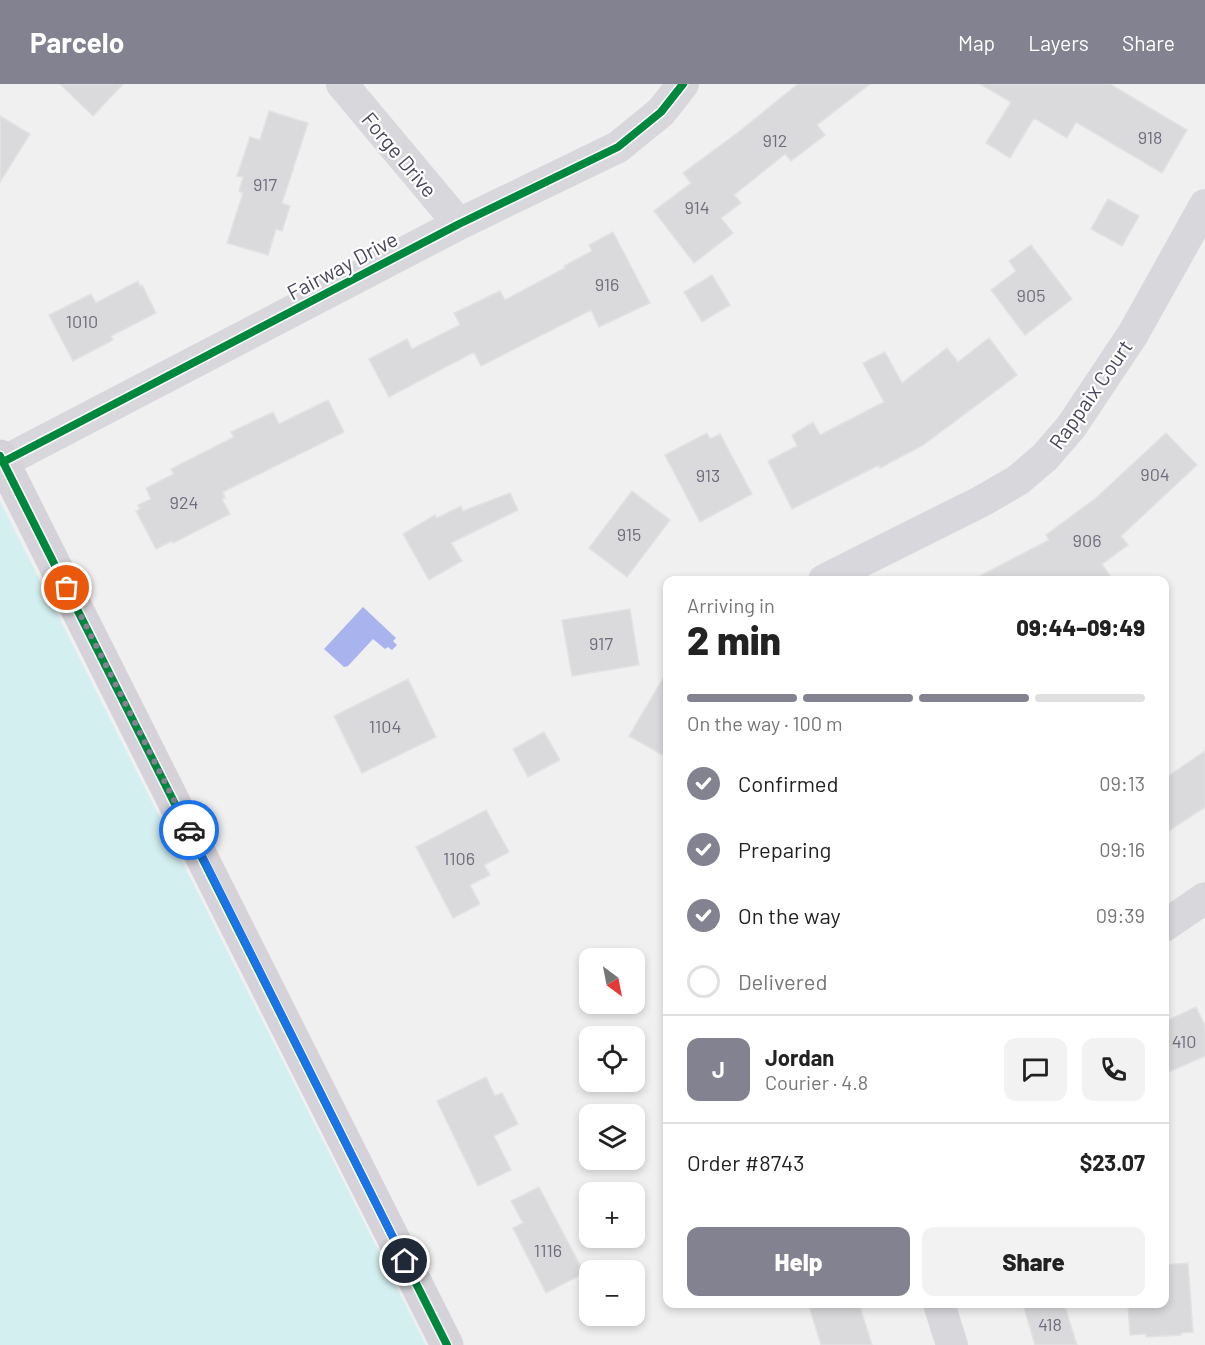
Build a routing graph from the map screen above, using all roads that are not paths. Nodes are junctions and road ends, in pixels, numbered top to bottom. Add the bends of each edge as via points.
1 (342, 84) edge
2 (683, 84) edge
3 (1205, 205) edge
4 (459, 224) junction
5 (2, 459) edge
6 (832, 576) edge
7 (1205, 898) edge
8 (1169, 923) edge
9 (940, 1308) edge
10 (447, 1345) edge
11 (952, 1345) edge

1 - 4 street, Forge Drive
2 - 4 street, Fairway Drive via 661,112 618,147
3 - 6 street, Rappaix Court via 1133,334 1071,427 1045,456 1018,480 982,501
4 - 5 street, Fairway Drive
5 - 10 street
7 - 8 street
9 - 11 street

